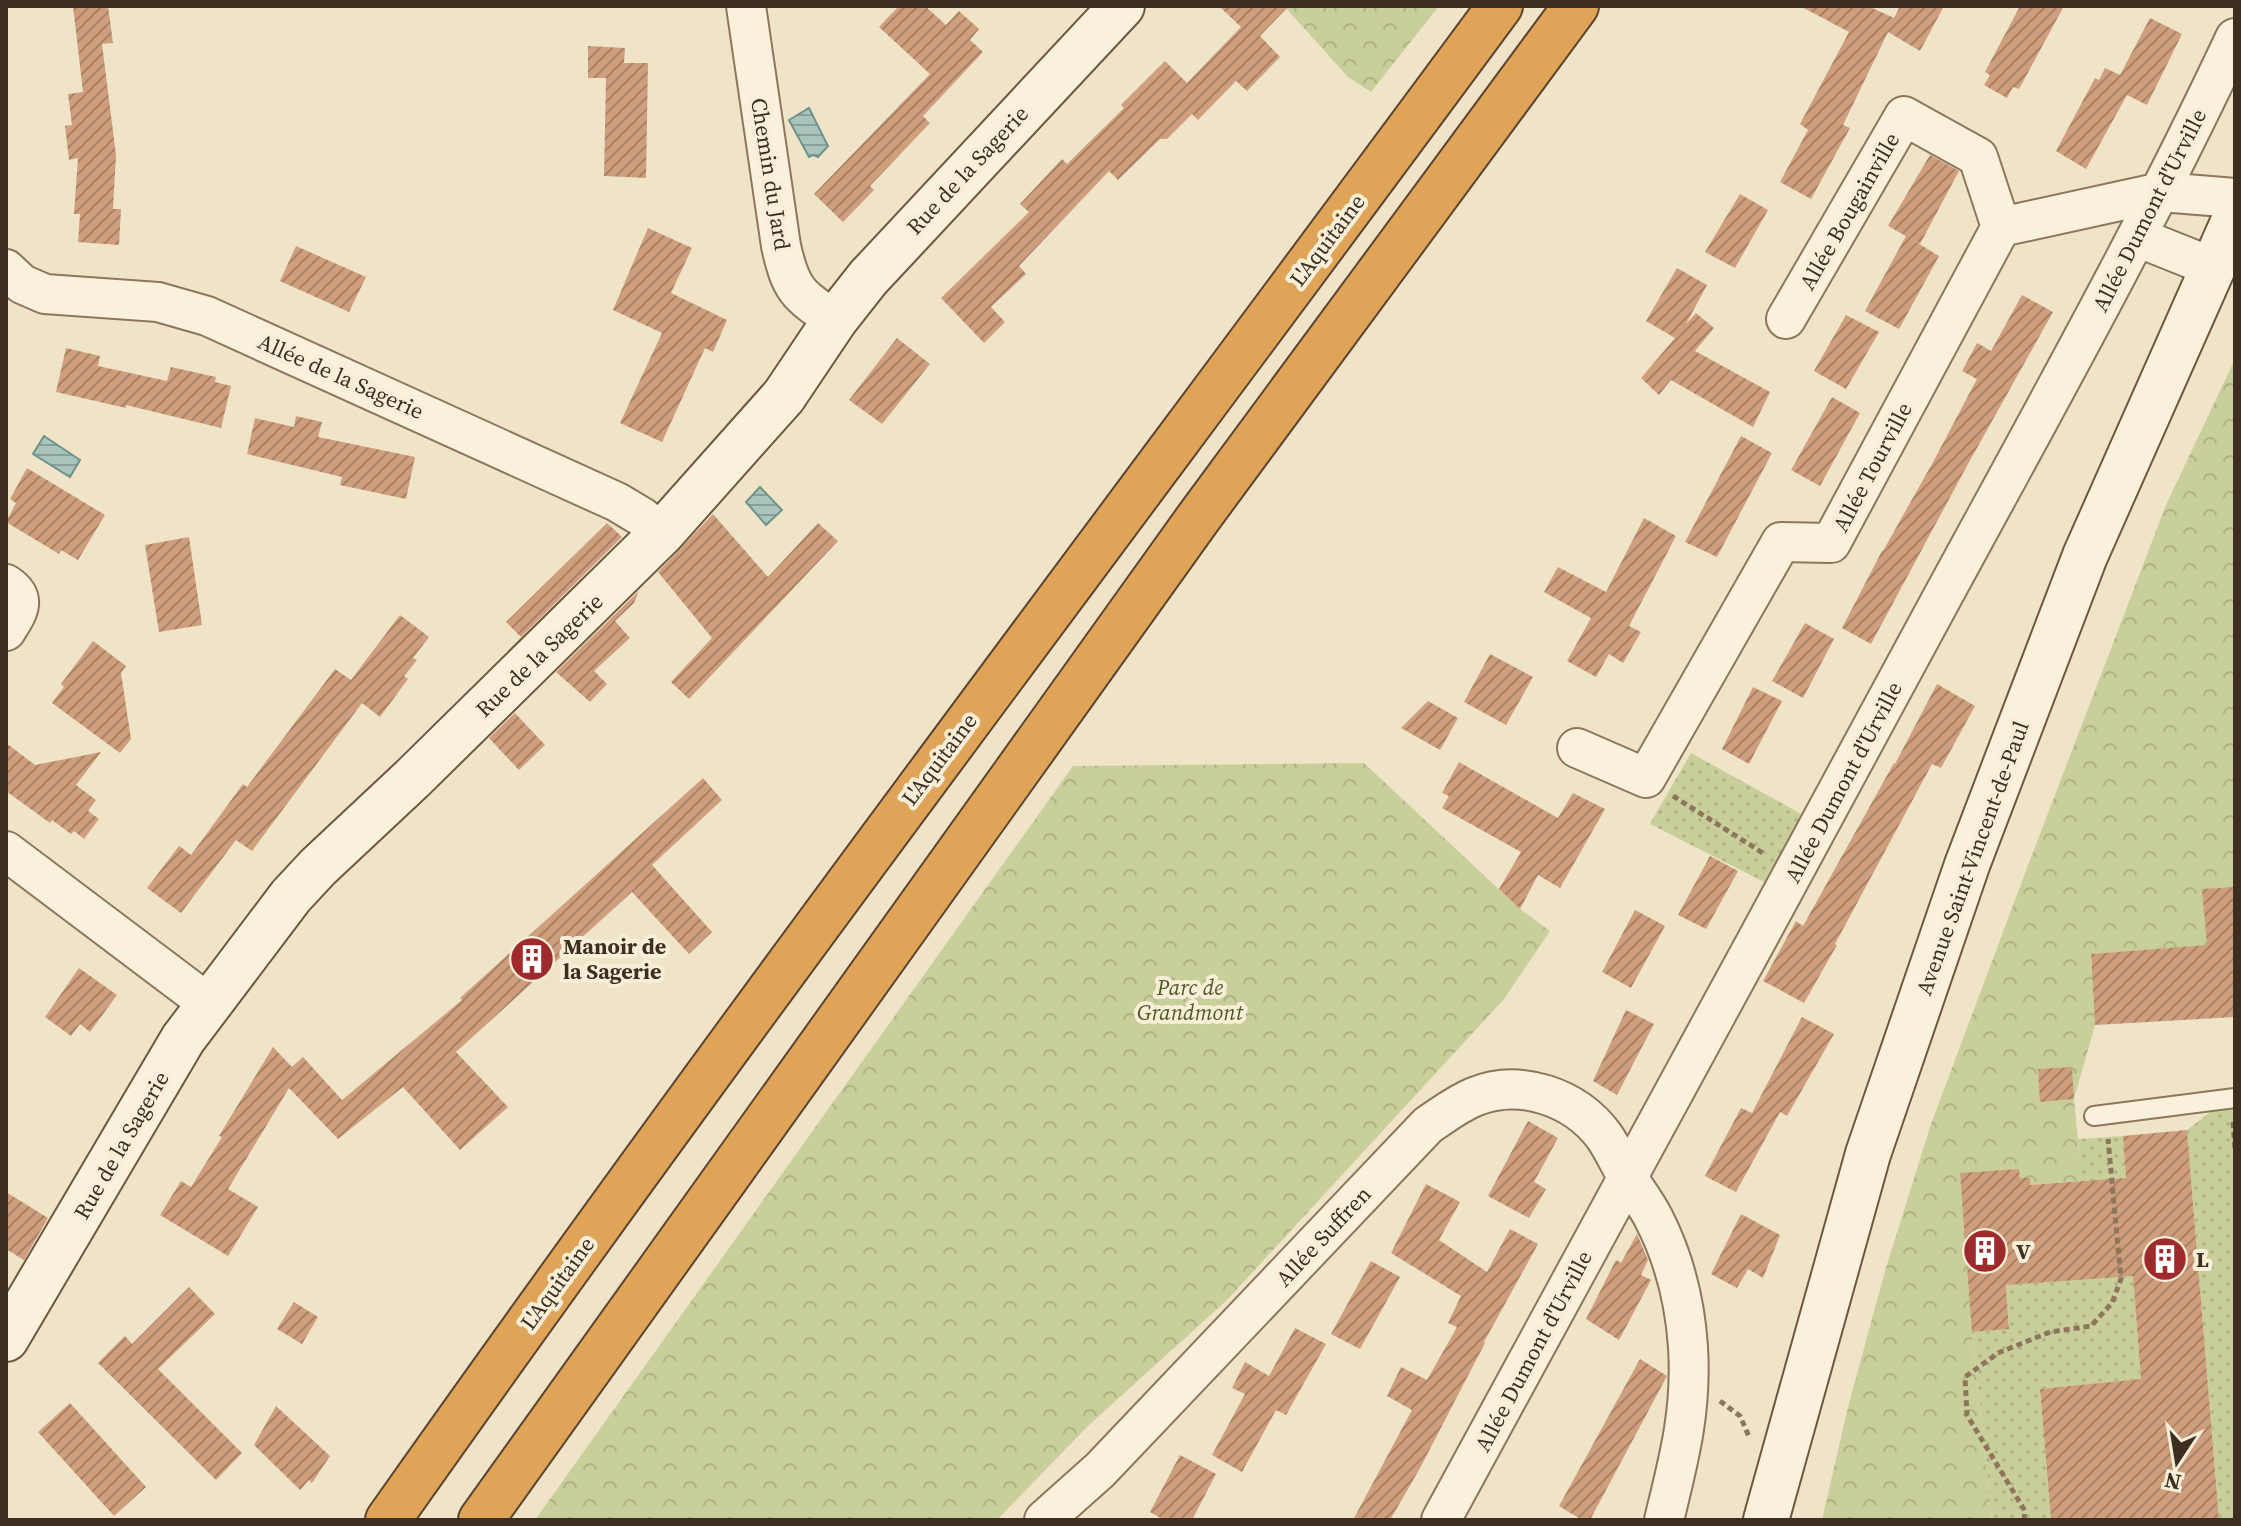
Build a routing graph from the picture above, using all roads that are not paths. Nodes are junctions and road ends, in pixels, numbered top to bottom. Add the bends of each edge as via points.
1 (746, 6) edge
2 (1122, 6) edge
3 (1500, 6) edge
4 (1576, 6) edge
5 (2235, 38) edge
6 (2161, 192) junction
7 (2235, 198) edge
8 (2235, 218) edge
9 (2001, 227) junction
10 (2137, 237) junction
11 (2212, 267) junction
12 (6, 269) edge
13 (1786, 319) dead end
14 (835, 320) junction
15 (662, 533) junction
16 (6, 584) edge
17 (6, 631) edge
18 (1577, 748) dead end
19 (6, 851) edge
20 (209, 1004) junction
21 (2235, 1098) edge
22 (2100, 1115) road end
23 (1627, 1176) junction
24 (6, 1339) edge
25 (1100, 1470) junction
26 (1769, 1505) edge
27 (388, 1520) edge
28 (481, 1520) edge
29 (1044, 1520) edge
30 (1085, 1520) edge
31 (1441, 1520) edge
32 (1664, 1520) edge

1 - 14 street, Chemin du Jard via 786,271 795,290
2 - 14 street, Rue de la Sagerie via 888,256
3 - 27 highway, L'Aquitaine via 775,981
4 - 28 highway via 1199,517
5 - 6 street, Allée Dumont d'Urville
6 - 7 street
6 - 9 street
6 - 10 street, Allée Dumont d'Urville
8 - 11 street, Avenue Saint-Vincent-de-Paul
9 - 13 street, Allée Bougainville via 1978,157 1904,116
9 - 18 street, Allée Tourville via 1831,543 1781,542 1646,778
10 - 11 street
10 - 23 street, Allée Dumont d'Urville
11 - 26 street, Avenue Saint-Vincent-de-Paul via 2085,556 1967,865 1868,1154
12 - 15 street, Allée de la Sagerie via 45,294 158,302 207,316 617,502
14 - 15 street, Rue de la Sagerie via 784,396
15 - 20 street, Rue de la Sagerie via 318,867
16 - 17 street via 20,601
19 - 20 street
20 - 24 street, Rue de la Sagerie via 183,1039
21 - 22 lane
23 - 25 street, Allée Suffren via 1604,1136 1558,1099 1508,1089 1456,1105 1428,1125
23 - 31 street, Allée Dumont d'Urville
23 - 32 street, Allée Suffren via 1674,1264 1688,1344 1688,1413
25 - 29 street, Allée Suffren
25 - 30 street

